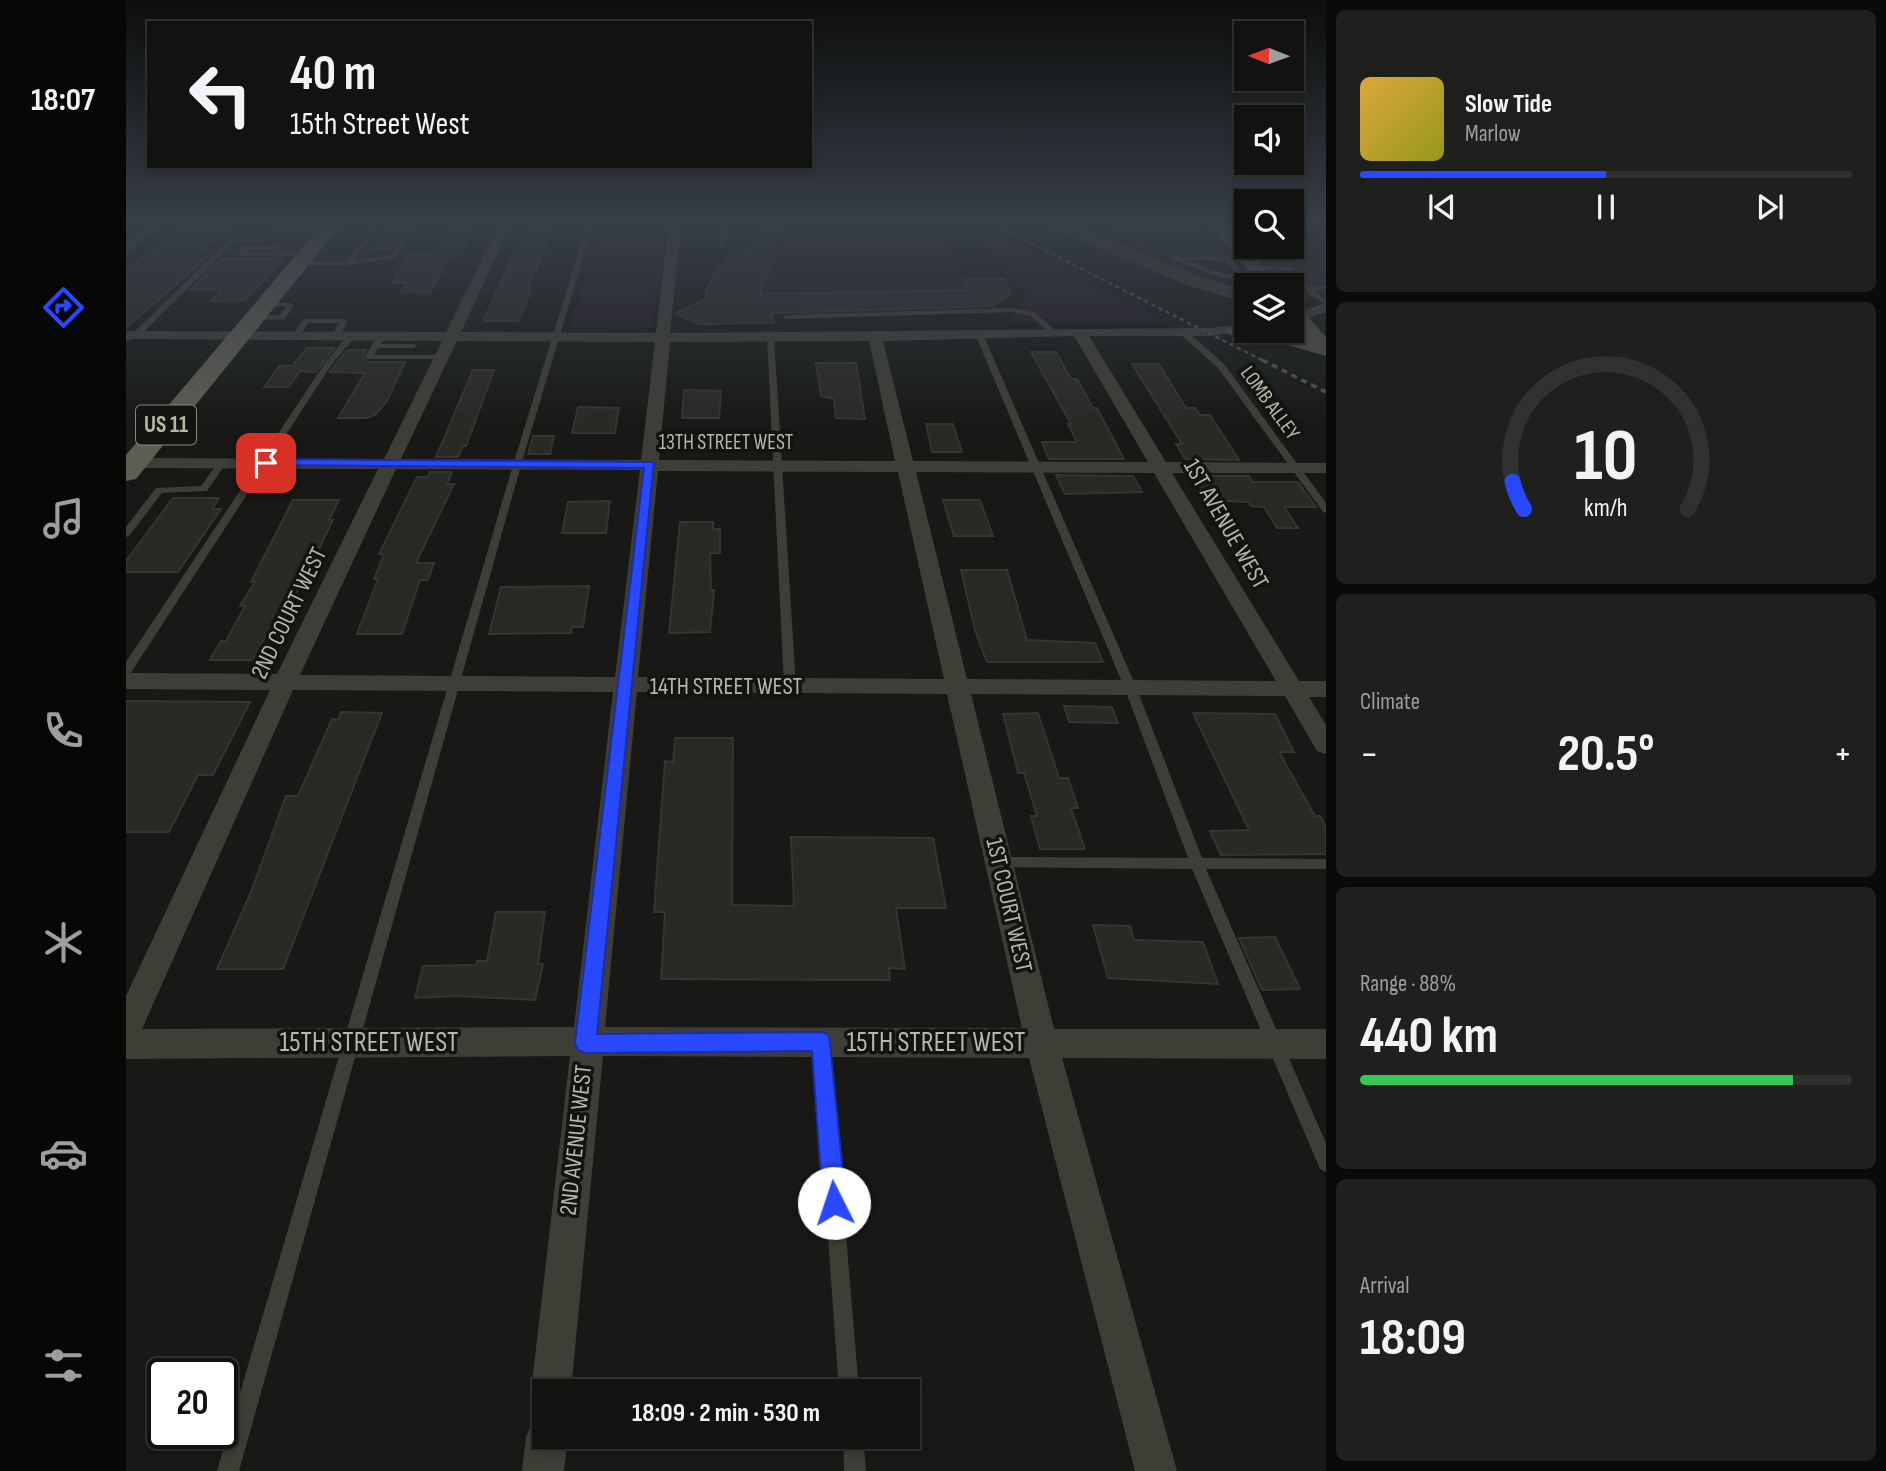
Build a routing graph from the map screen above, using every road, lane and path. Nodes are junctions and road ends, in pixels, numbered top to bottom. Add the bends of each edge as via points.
1 (1308, 289) edge
2 (179, 290) edge
3 (273, 290) edge
4 (474, 290) edge
5 (571, 290) edge
6 (667, 290) edge
7 (1326, 305) edge
8 (1304, 312) edge
9 (282, 317) junction
10 (786, 317) dead end
11 (252, 320) junction
12 (306, 321) junction
13 (807, 327) junction
14 (1304, 328) edge
15 (1234, 330) edge
16 (1053, 332) junction
17 (1079, 332) junction
18 (1183, 332) junction
19 (979, 334) junction
20 (130, 336) edge
21 (296, 337) junction
22 (335, 337) junction
23 (351, 337) junction
24 (557, 337) junction
25 (875, 337) junction
26 (661, 338) junction
27 (770, 338) junction
28 (378, 342) junction
29 (416, 342) junction
30 (1302, 343) edge
31 (446, 347) junction
32 (1325, 350) edge
33 (395, 351) junction
34 (409, 357) junction
35 (222, 463) junction
36 (266, 463) junction
37 (390, 464) junction
38 (650, 464) junction
39 (517, 465) junction
40 (776, 465) junction
41 (907, 465) junction
42 (129, 466) edge
43 (1034, 467) junction
44 (1163, 468) junction
45 (1297, 468) junction
46 (1326, 468) edge
47 (1326, 510) edge
48 (126, 534) edge
49 (126, 671) edge
50 (126, 681) edge
51 (285, 682) junction
52 (454, 683) junction
53 (626, 686) junction
54 (790, 686) junction
55 (957, 687) junction
56 (1131, 689) junction
57 (1293, 689) junction
58 (1326, 689) edge
59 (1326, 745) edge
60 (999, 862) junction
61 (1197, 864) junction
62 (1326, 864) edge
63 (126, 1030) edge
64 (350, 1041) junction
65 (822, 1042) junction
66 (586, 1043) junction
67 (1044, 1043) junction
68 (126, 1044) edge
69 (1275, 1044) junction
70 (1326, 1044) edge
71 (1326, 1163) edge
72 (552, 1379) edge
73 (848, 1379) edge
74 (546, 1449) edge
75 (854, 1449) edge
76 (228, 1471) edge
77 (543, 1471) edge
78 (855, 1471) edge
79 (1156, 1471) edge

1 - 7 lane
2 - 20 lane
3 - 11 main road, US 11
4 - 31 street, 2ND COURT WEST
5 - 24 lane
6 - 26 street, 2ND AVENUE WEST
7 - 8 street
9 - 11 lane
9 - 11 lane via 291,305
9 - 12 lane
10 - 13 lane
11 - 20 street
11 - 21 street
11 - 42 main road, US 11
12 - 21 lane
12 - 22 lane via 345,321
13 - 16 lane via 1012,310 1033,314
13 - 25 street
13 - 27 street
14 - 32 main road
15 - 18 street
16 - 17 street
16 - 19 street
17 - 18 street
17 - 44 street, 1ST AVENUE WEST
18 - 45 lane, LOMB ALLEY via 1222,366
19 - 25 street
19 - 43 lane
21 - 22 street
22 - 23 street
23 - 28 street
23 - 36 lane via 329,363
24 - 26 street
24 - 31 street
24 - 39 lane
25 - 41 street, 1ST COURT WEST
26 - 27 street
26 - 38 street, 2ND AVENUE WEST
27 - 40 lane
28 - 29 street
28 - 33 lane via 369,357
29 - 31 street
29 - 33 lane
29 - 34 lane
30 - 32 main road
31 - 34 lane
31 - 37 street, 2ND COURT WEST
33 - 34 lane
35 - 36 street, 13TH STREET WEST
35 - 42 street, 13TH STREET WEST
35 - 48 lane via 204,489 159,489
36 - 37 street, 13TH STREET WEST
36 - 49 lane
37 - 39 street, 13TH STREET WEST
37 - 51 street, 2ND COURT WEST
38 - 39 street, 13TH STREET WEST
38 - 40 street, 13TH STREET WEST
38 - 53 street, 2ND AVENUE WEST
39 - 52 lane
40 - 41 street, 13TH STREET WEST
40 - 54 lane
41 - 43 street, 13TH STREET WEST
41 - 55 street, 1ST COURT WEST
43 - 44 street, 13TH STREET WEST
43 - 56 lane
44 - 45 street, 13TH STREET WEST
44 - 57 street, 1ST AVENUE WEST
45 - 46 street, 13TH STREET WEST
45 - 47 lane, LOMB ALLEY
50 - 51 street, 14TH STREET WEST
51 - 52 street, 14TH STREET WEST
51 - 63 street, 2ND COURT WEST
52 - 53 street, 14TH STREET WEST
52 - 64 lane
53 - 54 street, 14TH STREET WEST
53 - 66 street, 2ND AVENUE WEST
54 - 55 street, 14TH STREET WEST
55 - 56 street, 14TH STREET WEST
55 - 60 street, 1ST COURT WEST
56 - 57 street, 14TH STREET WEST
56 - 61 lane
57 - 58 street, 14TH STREET WEST
57 - 59 street, 1ST AVENUE WEST
60 - 61 lane
60 - 67 street, 1ST COURT WEST
61 - 62 lane
61 - 69 lane
64 - 66 street, 15TH STREET WEST
64 - 68 street, 15TH STREET WEST
64 - 76 lane
65 - 66 street, 15TH STREET WEST
65 - 67 street, 15TH STREET WEST
65 - 73 lane
66 - 72 street, 2ND AVENUE WEST
67 - 69 street, 15TH STREET WEST
67 - 79 street, 1ST COURT WEST
69 - 70 street, 15TH STREET WEST
69 - 71 lane
74 - 77 street
75 - 78 lane

